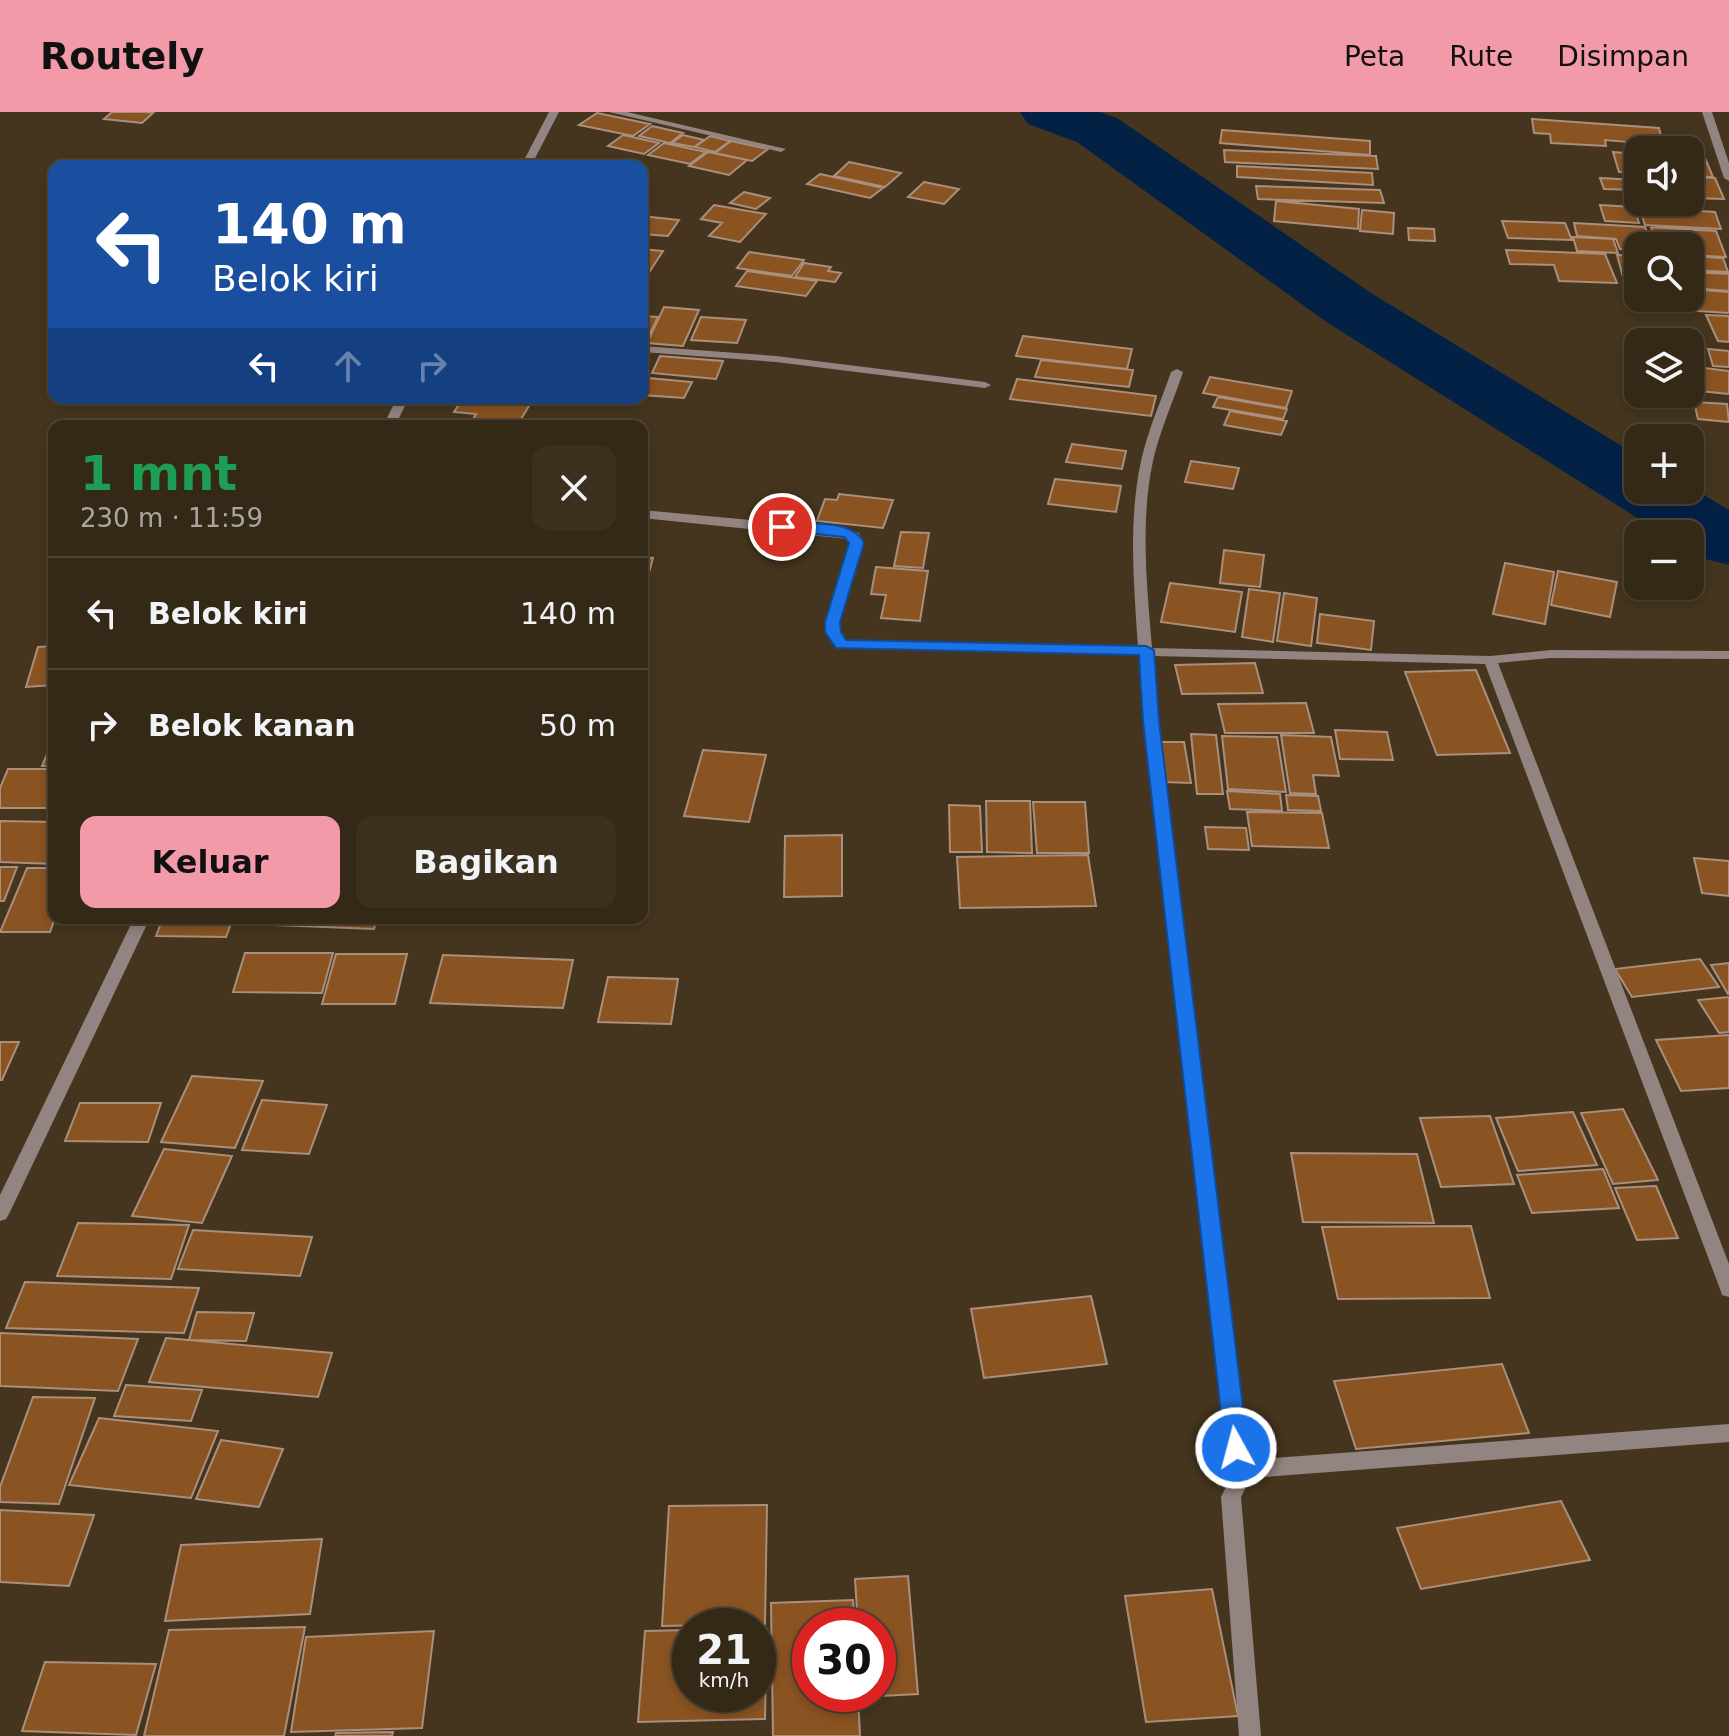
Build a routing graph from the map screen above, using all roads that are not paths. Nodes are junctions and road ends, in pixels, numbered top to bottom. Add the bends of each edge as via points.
1 (554, 112) edge
2 (614, 112) edge
3 (1707, 112) edge
4 (781, 149) dead end
5 (529, 160) edge
6 (1729, 178) edge
7 (648, 349) edge
8 (1177, 372) dead end
9 (985, 385) dead end
10 (648, 515) edge
11 (1146, 650) junction
12 (1729, 655) edge
13 (1490, 660) junction
14 (139, 924) edge
15 (0, 1214) edge
16 (1729, 1289) edge
17 (1729, 1433) edge
18 (1240, 1479) junction
19 (1250, 1736) edge

1 - 5 street
2 - 4 street
3 - 6 street
7 - 9 street
8 - 11 street via 1146,468 1140,519
10 - 11 street via 854,536 857,543 833,622 841,644
11 - 13 street
11 - 18 street
12 - 13 street via 1551,654
13 - 16 street
14 - 15 street
17 - 18 street via 1261,1468
18 - 19 street via 1231,1497

